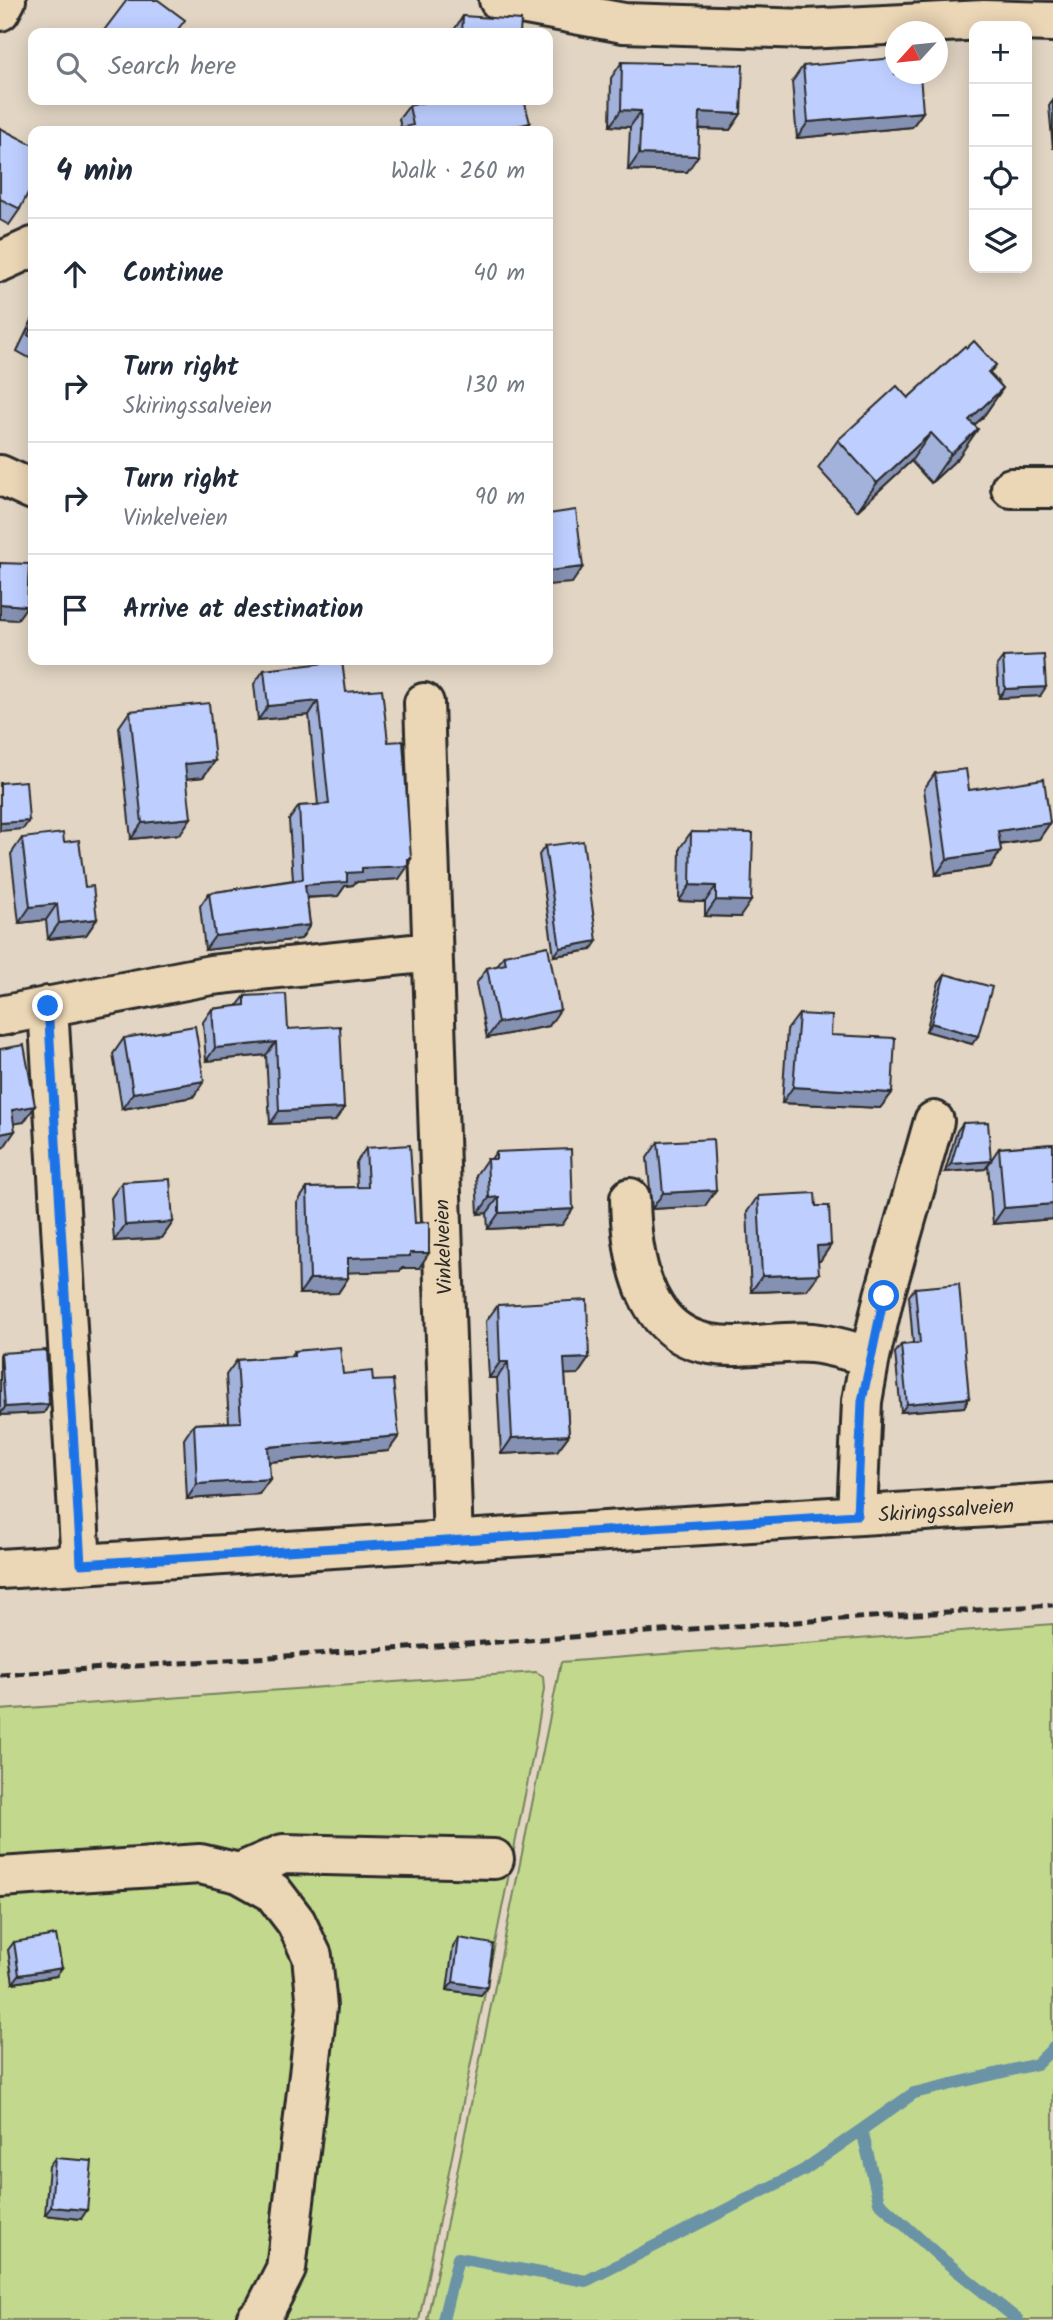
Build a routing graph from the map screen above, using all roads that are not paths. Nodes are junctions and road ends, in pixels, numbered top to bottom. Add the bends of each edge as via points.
1 (6, 0) edge
2 (499, 0) edge
3 (993, 10) edge
4 (0, 11) edge
5 (627, 12) edge
6 (1053, 22) edge
7 (28, 249) edge
8 (0, 262) edge
9 (0, 474) edge
10 (28, 487) edge
11 (1011, 488) dead end
12 (1053, 488) edge
13 (424, 703) dead end
14 (432, 952) junction
15 (48, 1006) junction
16 (0, 1016) edge
17 (934, 1121) dead end
18 (630, 1198) dead end
19 (870, 1357) junction
20 (1053, 1503) edge
21 (857, 1515) junction
22 (453, 1542) junction
23 (81, 1564) junction
24 (0, 1569) edge
25 (494, 1859) dead end
26 (239, 1873) junction
27 (0, 1877) edge
28 (256, 2320) edge

1 - 4 street
2 - 5 street
3 - 5 street via 806,29
3 - 6 street
7 - 8 street
9 - 10 street
11 - 12 street
13 - 14 street, Vinkelveien
14 - 15 street via 211,975
14 - 22 street, Vinkelveien
15 - 16 street
15 - 23 street
17 - 19 street
18 - 19 street via 642,1284 655,1307 688,1338 709,1344 811,1343
19 - 21 street via 862,1401
20 - 21 street, Skiringssalveien
21 - 22 street, Skiringssalveien
22 - 23 street, Skiringssalveien
23 - 24 street, Skiringssalveien
25 - 26 street via 283,1854
26 - 27 street via 200,1864
26 - 28 street via 273,1892 296,1922 312,1956 317,2007 286,2269

